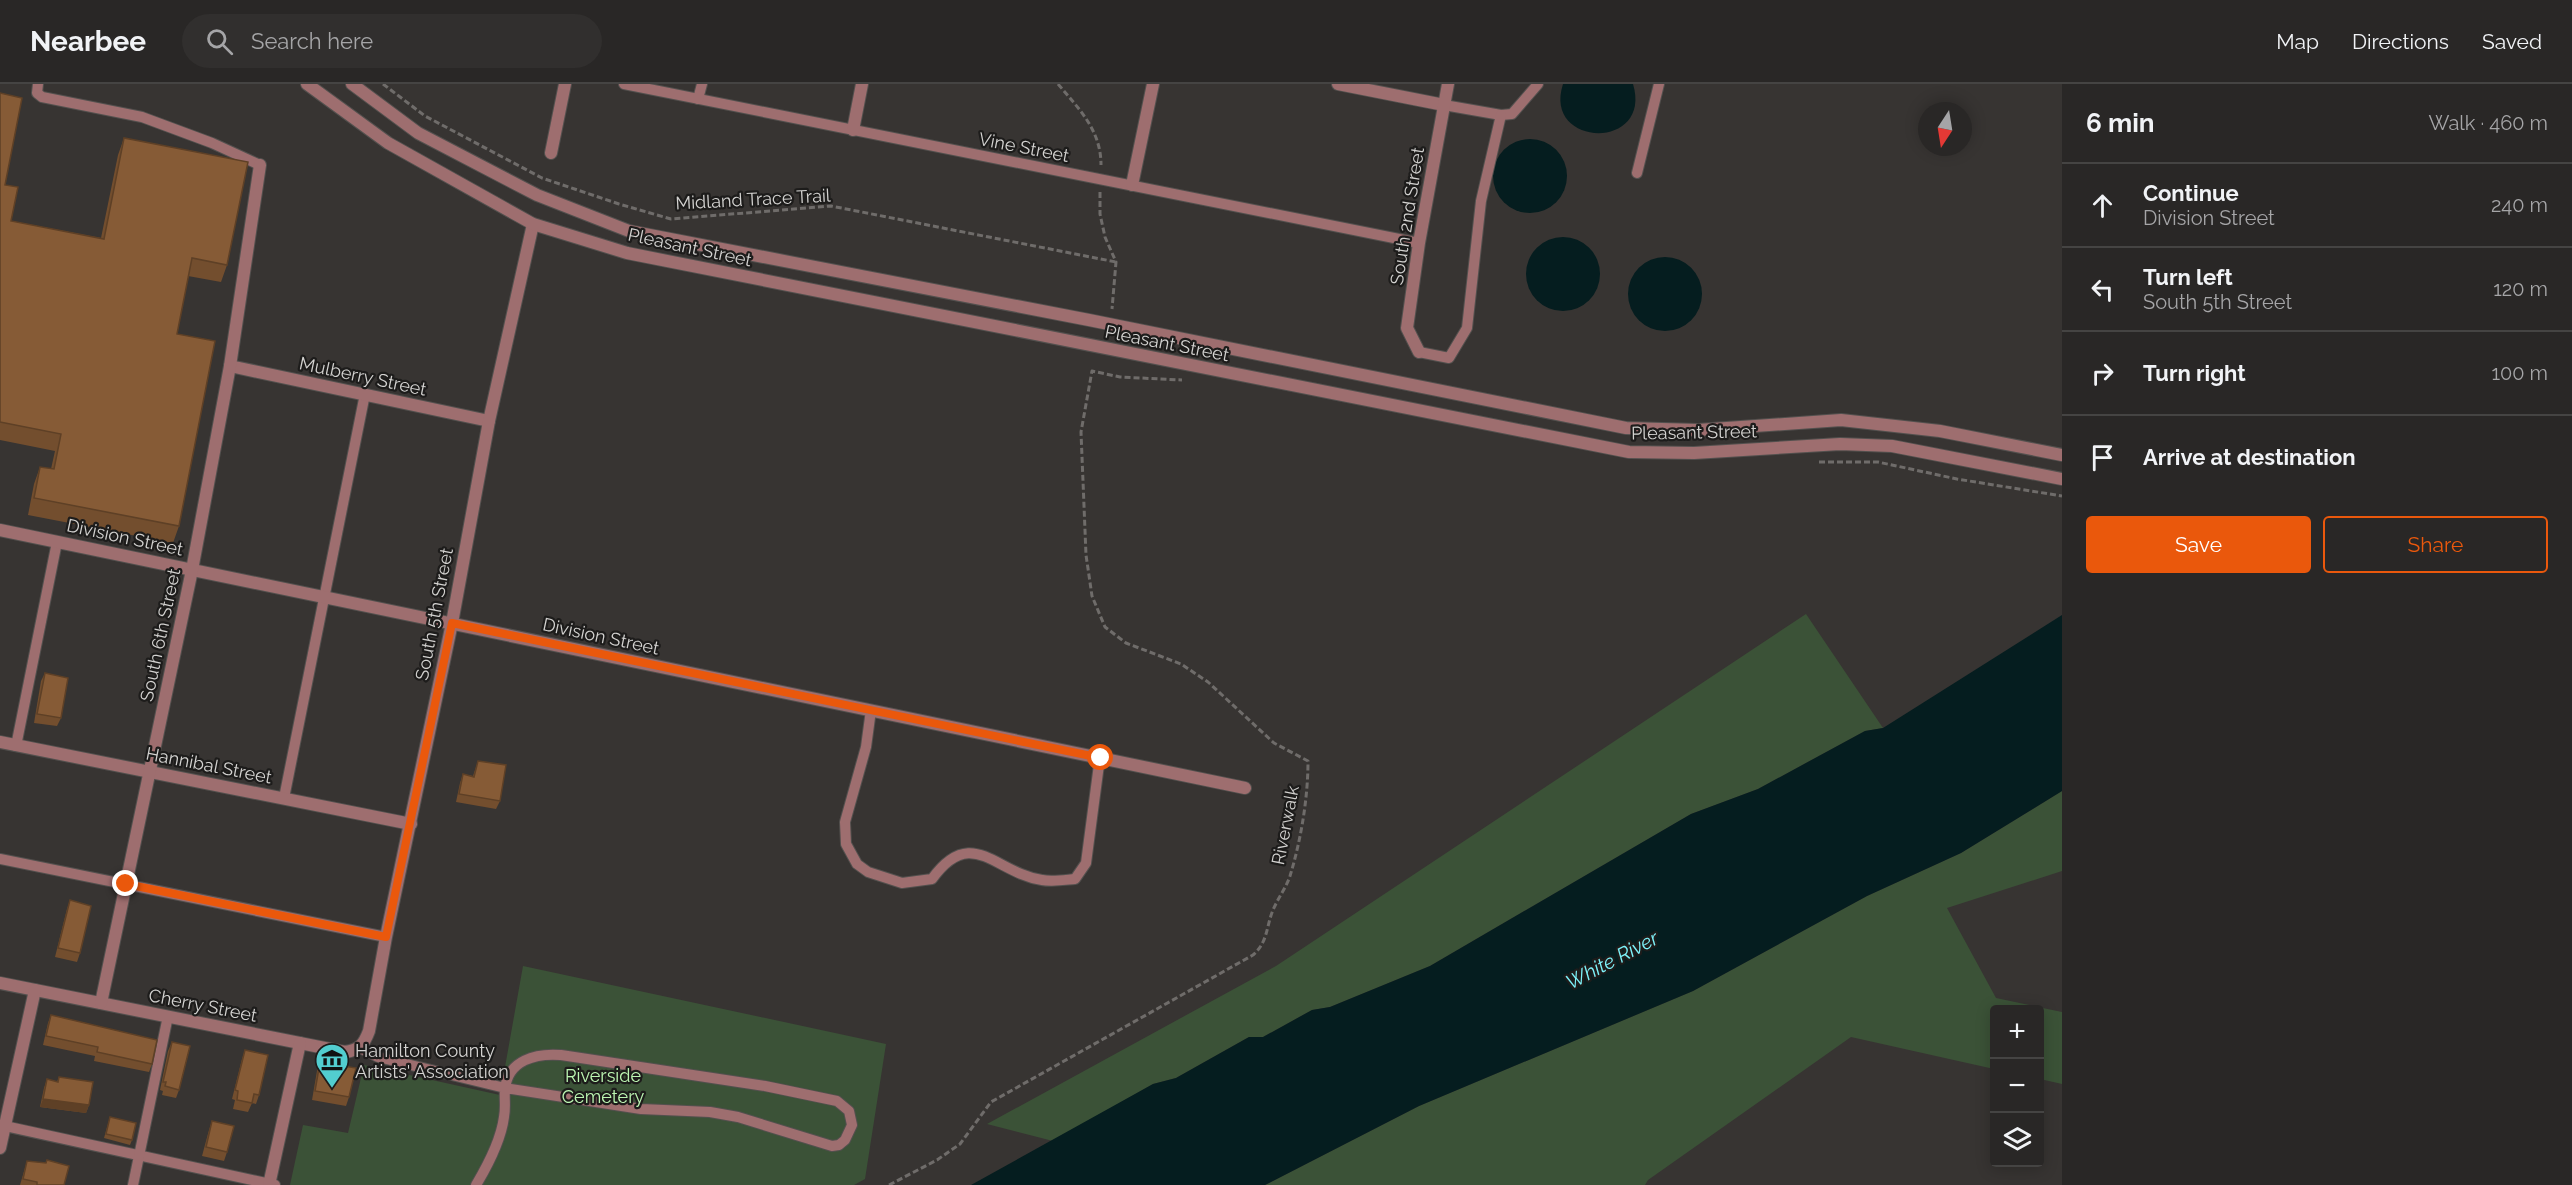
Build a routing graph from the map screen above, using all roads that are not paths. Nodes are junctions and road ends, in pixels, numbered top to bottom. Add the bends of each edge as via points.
1 (38, 84) edge
2 (307, 84) edge
3 (352, 84) edge
4 (565, 84) edge
5 (624, 84) edge
6 (702, 84) edge
7 (862, 84) edge
8 (1153, 84) edge
9 (1338, 84) edge
10 (1448, 84) edge
11 (1538, 84) edge
12 (1659, 84) edge
13 (698, 99) junction
14 (1444, 105) junction
15 (1501, 116) junction
16 (853, 130) junction
17 (551, 153) dead end
18 (260, 165) joint
19 (1637, 173) dead end
20 (1132, 185) junction
21 (533, 224) junction
22 (1419, 243) junction
23 (1419, 352) joint
24 (230, 366) junction
25 (365, 394) junction
26 (489, 421) junction
27 (2062, 455) edge
28 (2062, 479) edge
29 (0, 530) edge
30 (57, 542) junction
31 (192, 570) junction
32 (324, 597) junction
33 (452, 623) junction
34 (871, 710) junction
35 (0, 742) edge
36 (16, 746) junction
37 (1101, 758) junction
38 (150, 772) junction
39 (1245, 788) dead end
40 (284, 798) junction
41 (411, 824) junction
42 (0, 859) edge
43 (126, 884) junction
44 (386, 937) junction
45 (0, 983) edge
46 (35, 990) junction
47 (101, 1003) junction
48 (168, 1016) junction
49 (300, 1043) junction
50 (360, 1048) junction
51 (505, 1088) junction
52 (2, 1126) edge
53 (0, 1148) edge
54 (138, 1156) junction
55 (133, 1185) edge
56 (271, 1185) edge
57 (476, 1185) edge

1 - 18 lane via 37,93 42,97 142,117
2 - 21 street, Pleasant Street via 388,143
3 - 27 street, Pleasant Street via 418,133 537,195 629,231 1626,428 1698,430 1841,420 1940,431
4 - 17 street
5 - 13 lane, Vine Street
6 - 13 lane
7 - 16 street
8 - 20 street
9 - 14 street
10 - 14 street, South 2nd Street
11 - 15 lane via 1512,114
12 - 19 lane
13 - 16 lane, Vine Street
14 - 15 lane
14 - 22 street, South 2nd Street
15 - 23 lane via 1481,201 1467,328 1449,358
16 - 20 lane, Vine Street
18 - 24 street, South 6th Street
20 - 22 lane, Vine Street
21 - 26 street, South 5th Street
21 - 28 street, Pleasant Street via 627,253 1629,452 1694,453 1840,444 1892,446
22 - 23 street, South 2nd Street via 1407,328
24 - 25 street, Mulberry Street
24 - 31 street, South 6th Street
25 - 26 street, Mulberry Street
25 - 32 lane
26 - 33 street, South 5th Street
29 - 30 street, Division Street
30 - 31 street, Division Street
30 - 36 lane
31 - 32 street, Division Street
31 - 38 street, South 6th Street
32 - 33 street, Division Street
32 - 40 lane
33 - 34 street, Division Street
33 - 41 street, South 5th Street
34 - 37 street, Division Street
34 - 37 lane via 866,747 845,822 846,844 857,864 867,872 902,883 932,879 944,862 959,853 977,854 1042,880 1075,879 1086,863
35 - 36 street, Hannibal Street
36 - 38 street, Hannibal Street
37 - 39 street, Division Street
38 - 40 street, Hannibal Street
38 - 43 street, South 6th Street
40 - 41 street, Hannibal Street
41 - 44 street, South 5th Street
42 - 43 lane
43 - 44 lane
43 - 47 street, South 6th Street
44 - 50 street, South 5th Street via 374,1010
45 - 46 street, Cherry Street
46 - 47 street, Cherry Street
46 - 52 street
47 - 48 street, Cherry Street
48 - 49 street, Cherry Street
48 - 54 lane
49 - 50 street, Cherry Street via 345,1052
49 - 56 street
50 - 51 lane via 378,1057
51 - 51 lane via 641,1109 710,1112 832,1146 845,1140 852,1125 849,1111 837,1101 561,1055 536,1055 517,1064
51 - 57 lane via 498,1138
52 - 53 street
52 - 54 lane
54 - 55 lane
54 - 56 lane

